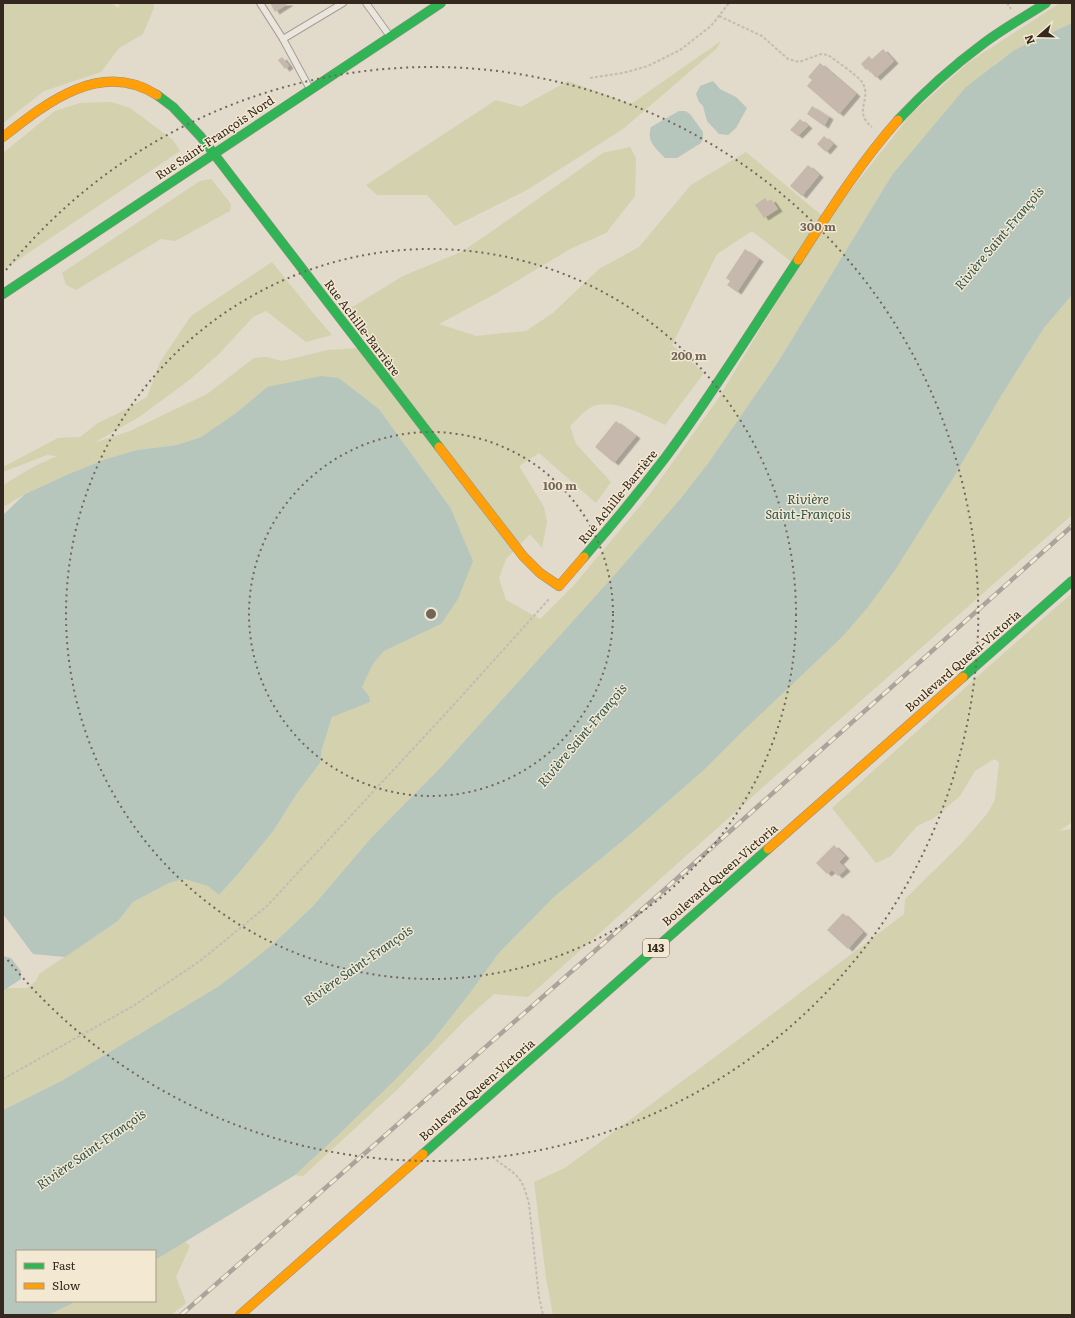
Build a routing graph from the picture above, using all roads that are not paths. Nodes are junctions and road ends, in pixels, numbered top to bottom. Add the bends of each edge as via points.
1 (260, 3) edge
2 (343, 3) edge
3 (366, 3) edge
4 (441, 3) edge
5 (1046, 3) edge
6 (390, 37) junction
7 (283, 39) junction
8 (310, 90) junction
9 (3, 137) edge
10 (214, 154) junction
11 (3, 294) edge
12 (1072, 580) edge
13 (240, 1315) edge

1 - 7 lane
2 - 7 lane
3 - 6 lane
4 - 6 street, Rue Saint-François Nord
5 - 10 street, Rue Achille-Barrière via 985,42 947,72 884,136 838,198 666,458 558,586 535,570 523,556
6 - 8 street, Rue Saint-François Nord
7 - 8 lane
8 - 10 street, Rue Saint-François Nord
9 - 10 street, Rue Achille-Barrière via 63,94 90,84 112,80 127,82 155,93 172,106
10 - 11 street, Rue Saint-François Nord
12 - 13 street, Boulevard Queen-Victoria / 143

